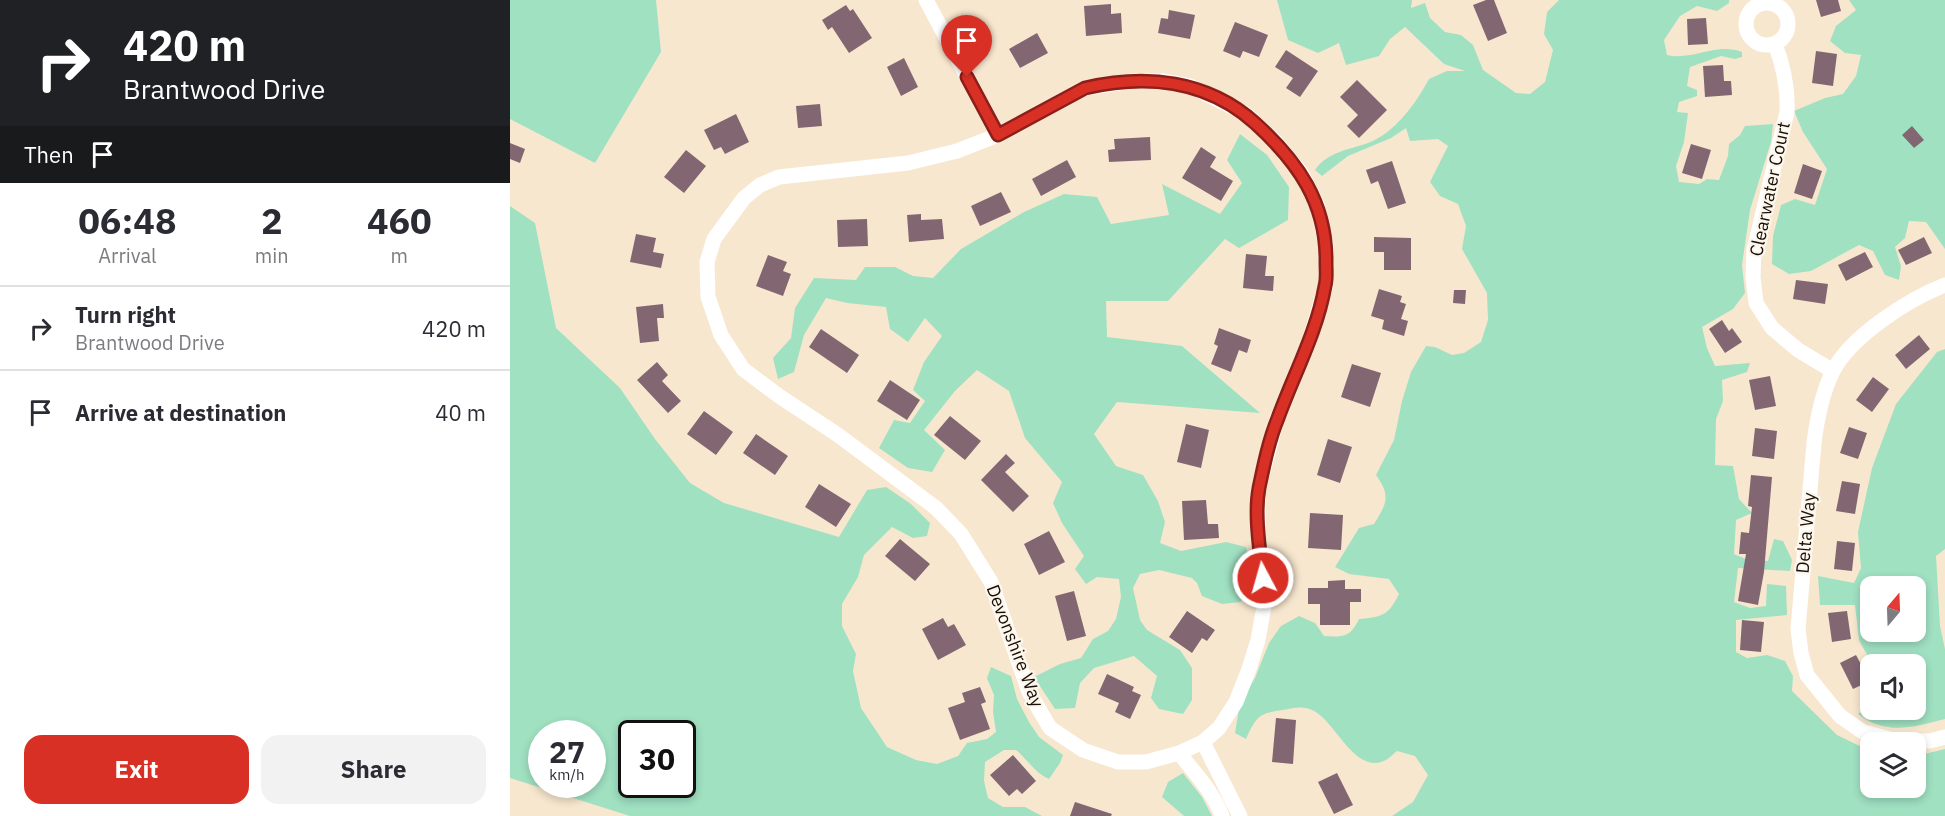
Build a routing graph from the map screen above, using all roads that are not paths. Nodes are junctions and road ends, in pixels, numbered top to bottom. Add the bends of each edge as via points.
1 (926, 0) edge
2 (1775, 44) dead end
3 (998, 135) junction
4 (1945, 285) edge
5 (1833, 370) junction
6 (1945, 737) edge
7 (1203, 742) junction
8 (1179, 753) junction
9 (1222, 816) edge
10 (1239, 816) edge

1 - 3 street
2 - 5 street, Clearwater Court via 1785,75 1787,112 1754,250 1756,303 1772,328 1798,350
3 - 7 street, Devonshire Way via 1085,88 1132,81 1190,86 1246,114 1276,141 1302,174 1317,204 1326,246 1326,285 1309,342 1277,419 1258,491 1265,601 1258,640 1236,702 1219,728
3 - 8 street, Devonshire Way via 925,159 779,177 760,185 744,198 714,240 707,262 708,297 721,335 743,369 936,508 961,534 991,582 1029,692 1050,728 1083,750 1118,762 1146,762
4 - 5 street, Delta Way via 1887,316 1856,342
5 - 6 street, Delta Way via 1818,418 1798,629 1807,675 1840,716 1863,732 1897,741
7 - 8 street, Devonshire Way
7 - 10 street
8 - 9 street

